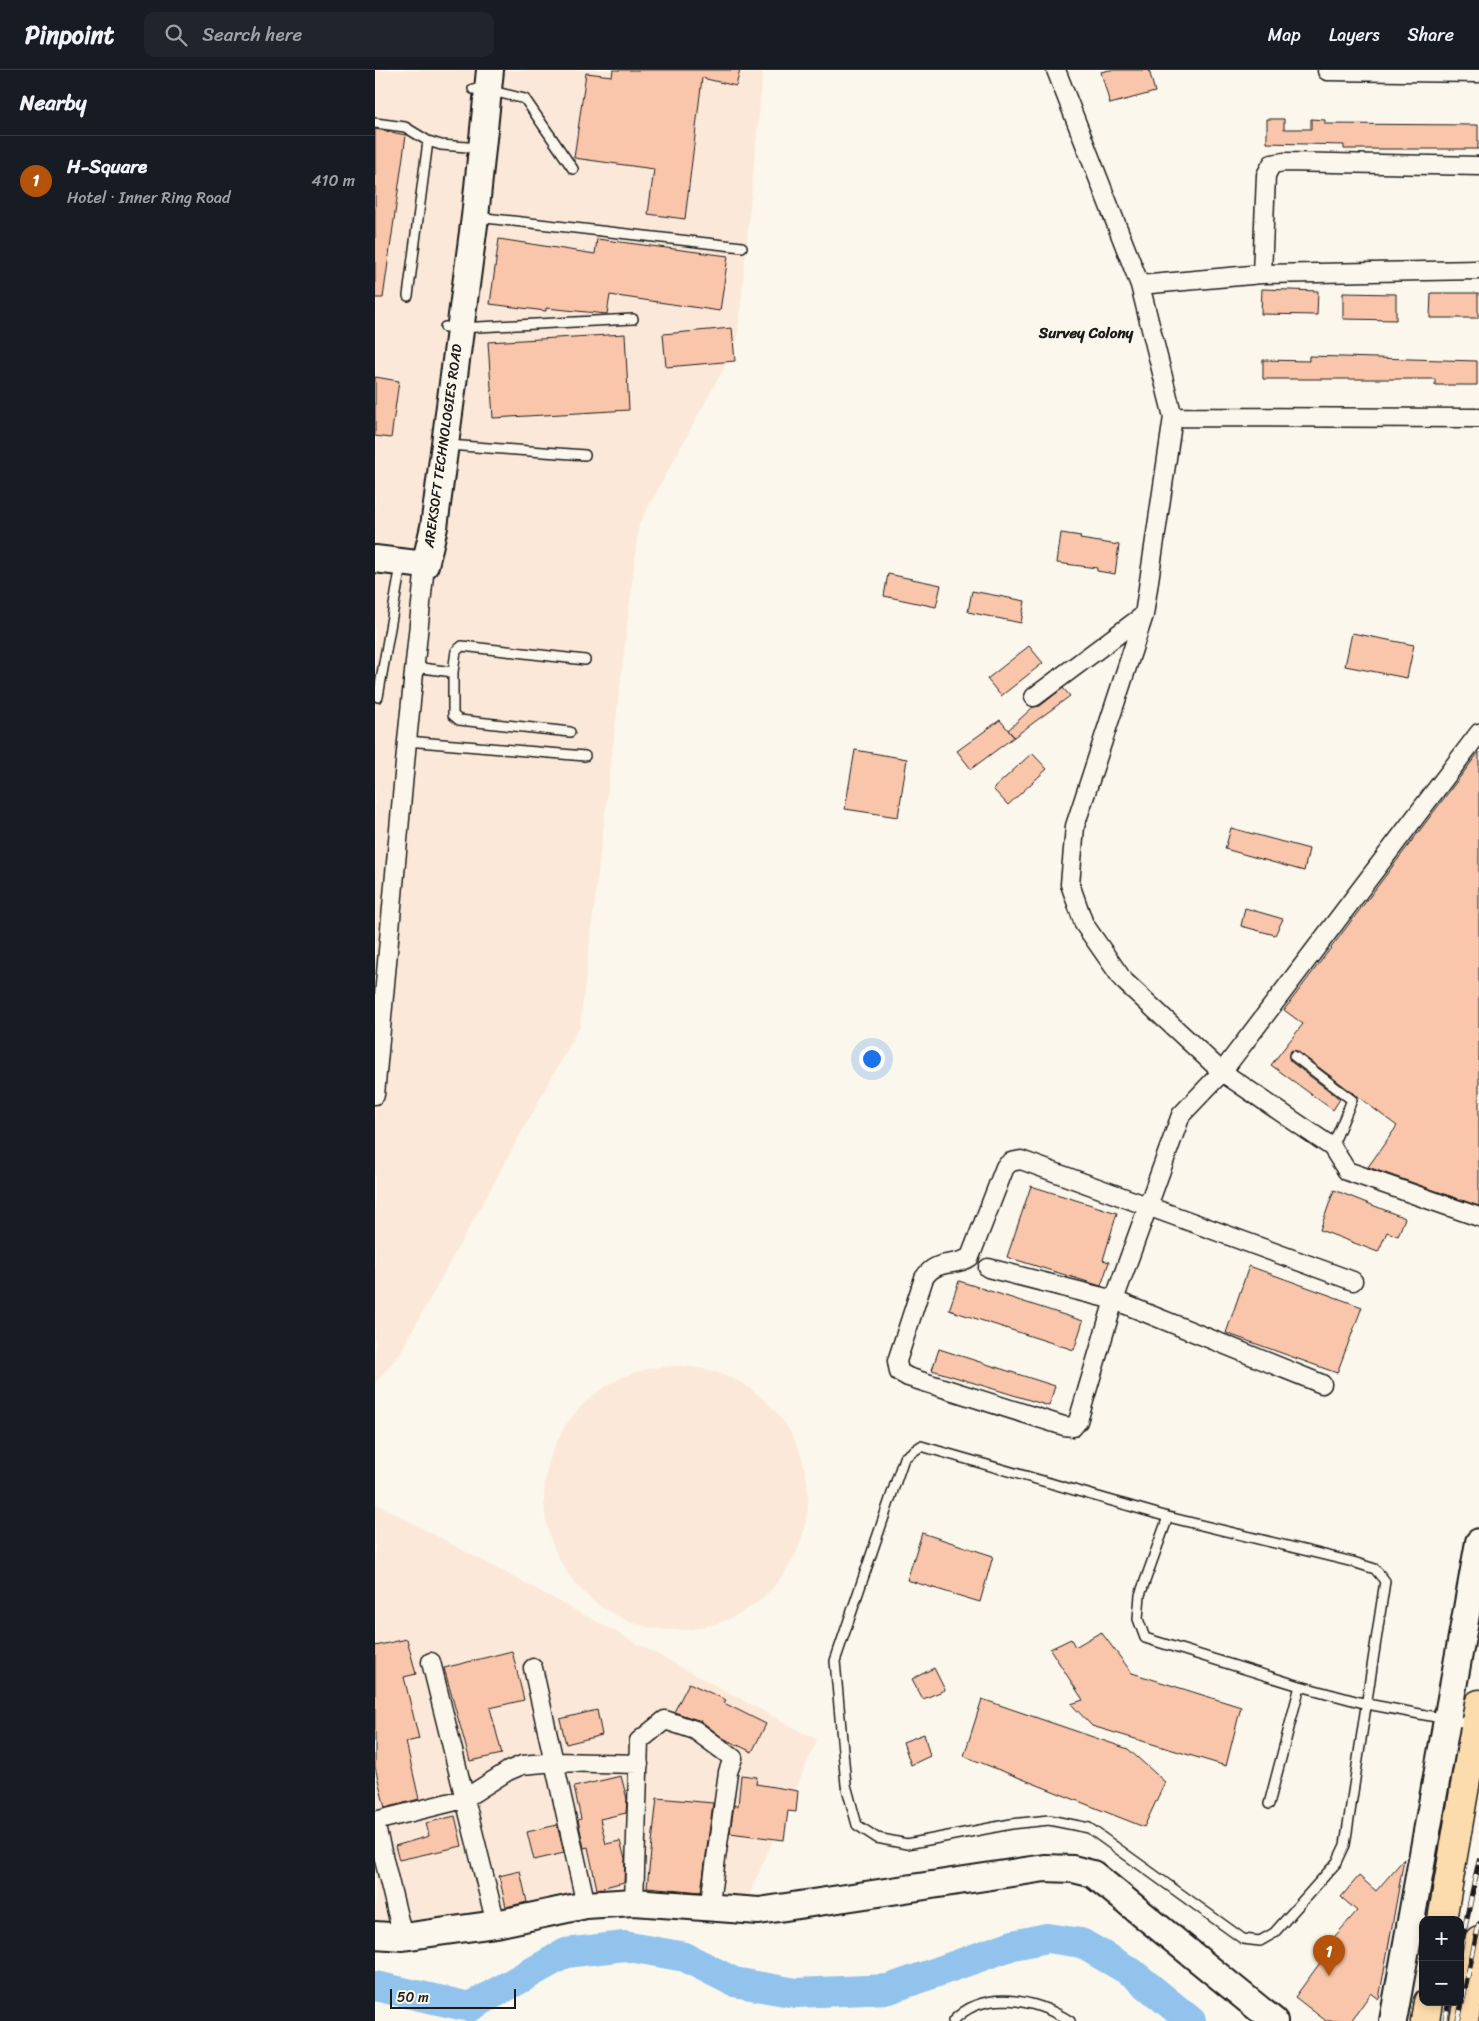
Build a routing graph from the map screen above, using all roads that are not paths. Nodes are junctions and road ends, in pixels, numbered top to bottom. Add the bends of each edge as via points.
1 (1056, 70) edge
2 (1327, 71) dead end
3 (1479, 73) edge
4 (482, 80) edge
5 (375, 123) edge
6 (428, 141) junction
7 (474, 148) junction
8 (1479, 166) edge
9 (573, 169) dead end
10 (475, 217) junction
11 (742, 247) dead end
12 (1479, 270) edge
13 (1262, 274) junction
14 (1140, 285) junction
15 (409, 296) dead end
16 (633, 319) dead end
17 (452, 327) junction
18 (1173, 417) junction
19 (1479, 418) edge
20 (444, 445) junction
21 (585, 455) dead end
22 (375, 560) edge
23 (413, 564) junction
24 (1144, 615) junction
25 (585, 660) dead end
26 (415, 667) junction
27 (453, 672) junction
28 (378, 697) dead end
29 (1034, 697) dead end
30 (569, 732) dead end
31 (1479, 733) edge
32 (407, 741) junction
33 (585, 756) dead end
34 (1294, 1056) dead end
35 (1222, 1072) junction
36 (375, 1095) edge
37 (1332, 1147) junction
38 (1147, 1205) junction
39 (1479, 1217) edge
40 (988, 1268) dead end
41 (1353, 1281) dead end
42 (1114, 1300) junction
43 (1322, 1384) dead end
44 (1168, 1517) junction
45 (1479, 1542) edge
46 (431, 1662) dead end
47 (533, 1668) dead end
48 (1300, 1686) junction
49 (1367, 1704) junction
50 (1477, 1714) edge
51 (1447, 1718) junction
52 (555, 1762) junction
53 (639, 1764) junction
54 (464, 1799) junction
55 (1269, 1804) dead end
56 (375, 1822) edge
57 (634, 1902) junction
58 (586, 1905) junction
59 (709, 1909) junction
60 (1443, 1916) edge
61 (496, 1924) junction
62 (375, 1935) edge
63 (403, 1937) junction
64 (1479, 1941) edge
65 (1427, 2006) edge
66 (953, 2021) edge
67 (1070, 2021) edge
68 (1274, 2021) edge
69 (1393, 2021) edge
70 (1425, 2021) edge
71 (1464, 2021) edge

1 - 14 street
2 - 3 street
4 - 7 street, AREKSOFT TECHNOLOGIES ROAD
4 - 9 lane via 525,99
5 - 6 lane via 405,127
6 - 7 lane
6 - 15 lane
7 - 10 street, AREKSOFT TECHNOLOGIES ROAD
7 - 17 street, AREKSOFT TECHNOLOGIES ROAD
8 - 13 street via 1272,164 1266,175
10 - 11 lane
10 - 17 street, AREKSOFT TECHNOLOGIES ROAD
12 - 13 street
13 - 14 street
14 - 18 street
16 - 17 lane
17 - 20 street, AREKSOFT TECHNOLOGIES ROAD
17 - 23 street, AREKSOFT TECHNOLOGIES ROAD
18 - 19 street
18 - 24 street
20 - 21 lane
20 - 23 street, AREKSOFT TECHNOLOGIES ROAD via 434,527
22 - 23 street
23 - 26 street
23 - 28 lane
24 - 29 street
24 - 35 street via 1075,826 1070,884 1084,924 1123,980
25 - 27 lane via 462,646 456,651
26 - 27 lane
26 - 32 street
27 - 30 lane via 453,715 459,720
31 - 35 street
32 - 33 lane
32 - 36 street
34 - 37 lane via 1352,1100
35 - 37 street
35 - 38 street via 1181,1115
37 - 39 street via 1347,1171
38 - 41 street
38 - 42 street
38 - 42 street via 1021,1160 1011,1162 1005,1167 970,1257 938,1265 923,1278 897,1361 899,1372 1054,1424 1073,1426 1078,1421
40 - 42 street
42 - 43 street
44 - 48 lane via 1140,1595 1137,1618 1145,1638
44 - 49 lane via 1375,1569 1385,1581
44 - 49 lane via 921,1446 904,1458 835,1661 846,1785 857,1825 877,1838 907,1844 1049,1820 1089,1828 1243,1939 1260,1941 1274,1932 1331,1869 1345,1845
45 - 51 street
46 - 54 street
47 - 52 street
48 - 49 lane
48 - 55 lane
49 - 51 lane
50 - 51 lane
50 - 60 highway
51 - 69 street
52 - 53 street
52 - 54 street via 522,1765
52 - 58 street
53 - 57 street
53 - 59 street via 639,1741 665,1720 695,1730 733,1758 728,1772
54 - 56 street
54 - 61 street
56 - 63 street
57 - 58 street
57 - 59 street
58 - 61 street
59 - 68 street via 759,1911 1045,1868 1073,1869 1093,1874
61 - 63 street
62 - 63 street
64 - 71 highway
65 - 70 highway
66 - 67 lane via 964,2009 983,2002 1003,2000 1022,2001 1045,2008

